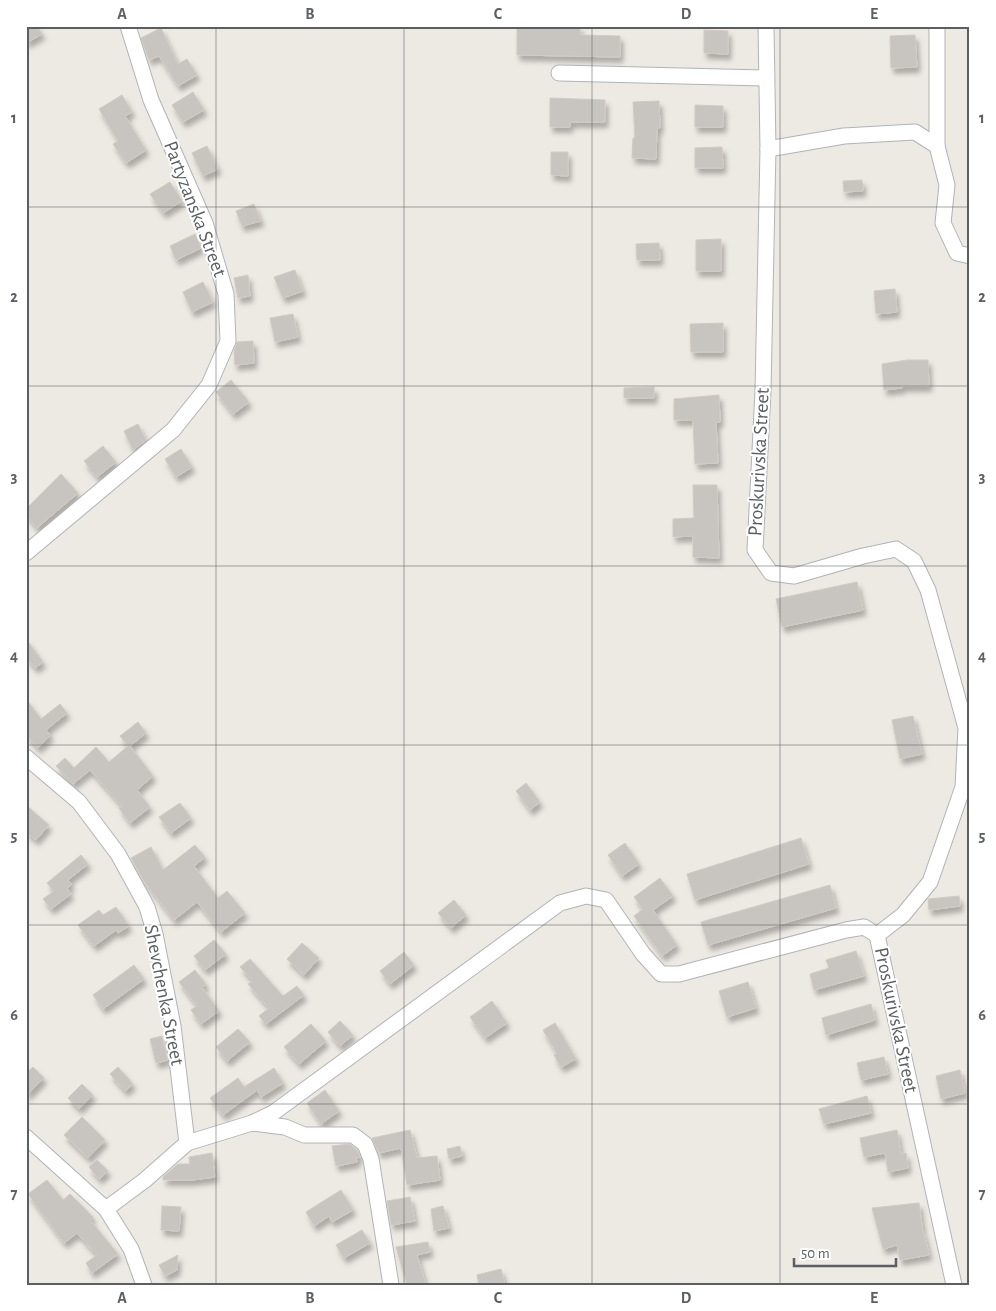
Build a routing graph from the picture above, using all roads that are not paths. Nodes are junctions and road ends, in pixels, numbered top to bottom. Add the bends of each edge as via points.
1 (128, 26) edge
2 (766, 26) edge
3 (937, 26) edge
4 (559, 73) dead end
5 (766, 78) junction
6 (937, 146) junction
7 (768, 149) junction
8 (970, 256) edge
9 (26, 553) edge
10 (26, 757) edge
11 (877, 935) junction
12 (252, 1123) junction
13 (26, 1137) edge
14 (187, 1143) junction
15 (106, 1209) junction
16 (144, 1285) edge
17 (391, 1285) edge
18 (954, 1285) edge

1 - 9 street, Partyzanska Street via 151,100 205,223 226,294 228,341 209,385 173,430
2 - 5 street, Proskurivska Street
3 - 6 street
4 - 5 street
5 - 7 street, Proskurivska Street
6 - 7 street via 915,132 844,136
6 - 8 street via 947,185 943,223 957,253
7 - 11 street, Proskurivska Street via 763,391 755,550 770,573 794,576 896,549 914,560 928,590 966,728 963,787 930,882 902,915
10 - 14 street, Shevchenka Street via 79,802 118,854 147,907 173,1026
11 - 12 street via 864,927 846,930 679,974 661,974 643,954 606,900 586,896 560,902 273,1113
11 - 18 street, Proskurivska Street
12 - 14 street
12 - 17 street via 285,1126 304,1134 353,1136 365,1144 371,1159
13 - 15 street
14 - 15 street via 146,1180
15 - 16 street via 131,1249

